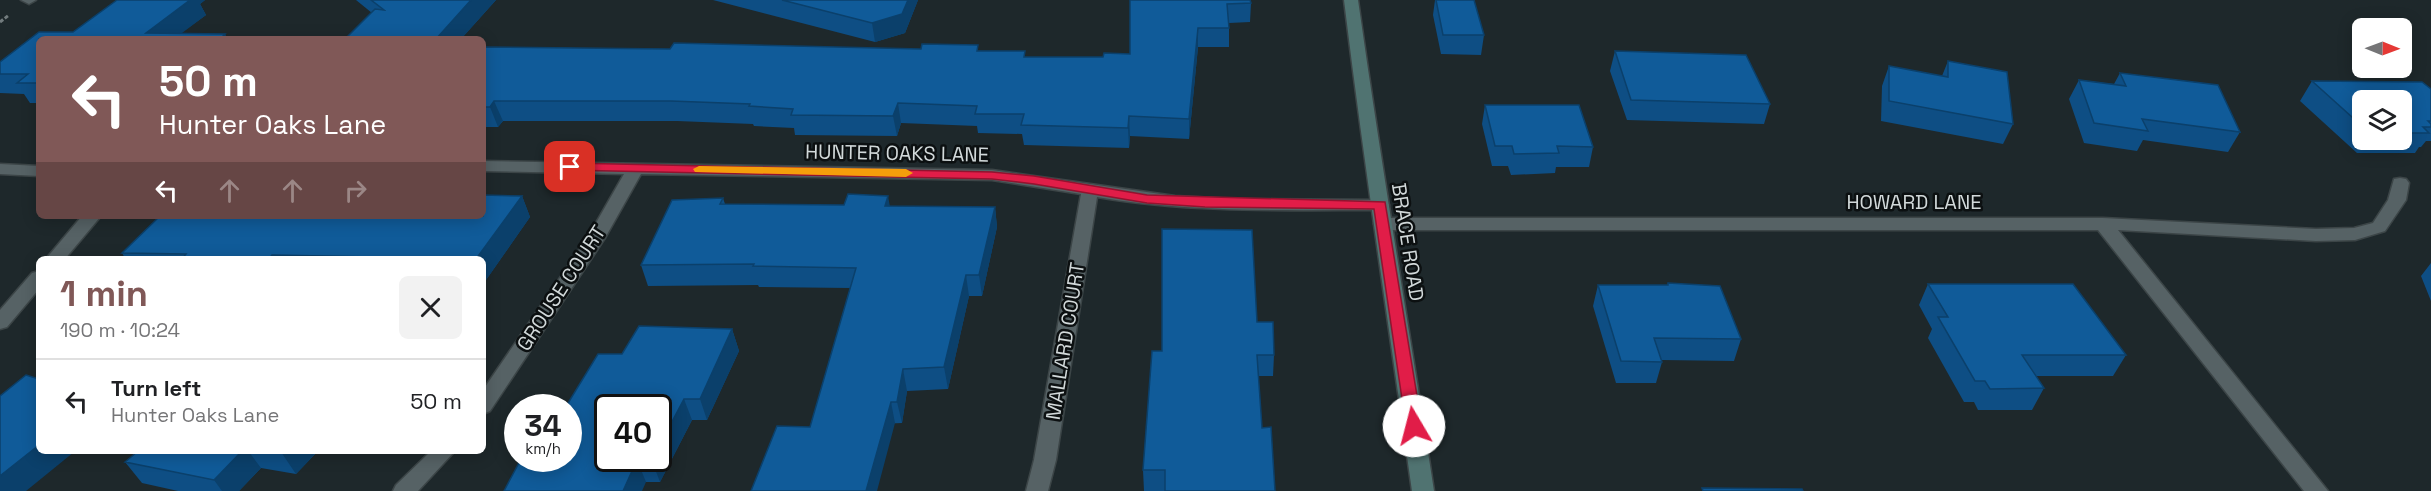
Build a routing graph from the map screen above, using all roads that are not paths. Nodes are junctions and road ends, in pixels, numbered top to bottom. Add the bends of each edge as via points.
1 (1351, 0) edge
2 (486, 166) edge
3 (636, 168) junction
4 (0, 169) edge
5 (36, 171) edge
6 (2400, 183) dead end
7 (1090, 190) junction
8 (1380, 205) junction
9 (89, 219) edge
10 (1383, 224) junction
11 (2103, 224) junction
12 (57, 256) edge
13 (36, 280) edge
14 (0, 322) edge
15 (486, 401) edge
16 (441, 454) edge
17 (404, 491) edge
18 (1037, 491) edge
19 (1423, 491) edge
20 (2317, 491) edge

1 - 8 street, BRACE ROAD
2 - 3 street, HUNTER OAKS LANE
3 - 7 street, HUNTER OAKS LANE via 992,176
3 - 15 street, GROUSE COURT via 579,264
4 - 5 street
6 - 11 street, HOWARD LANE via 2397,200 2379,227 2355,234
7 - 8 street, HUNTER OAKS LANE via 1205,203
7 - 18 street, MALLARD COURT
8 - 10 street, BRACE ROAD
9 - 12 street
10 - 11 street, HOWARD LANE
10 - 19 street, BRACE ROAD
11 - 20 street
13 - 14 street
16 - 17 street

